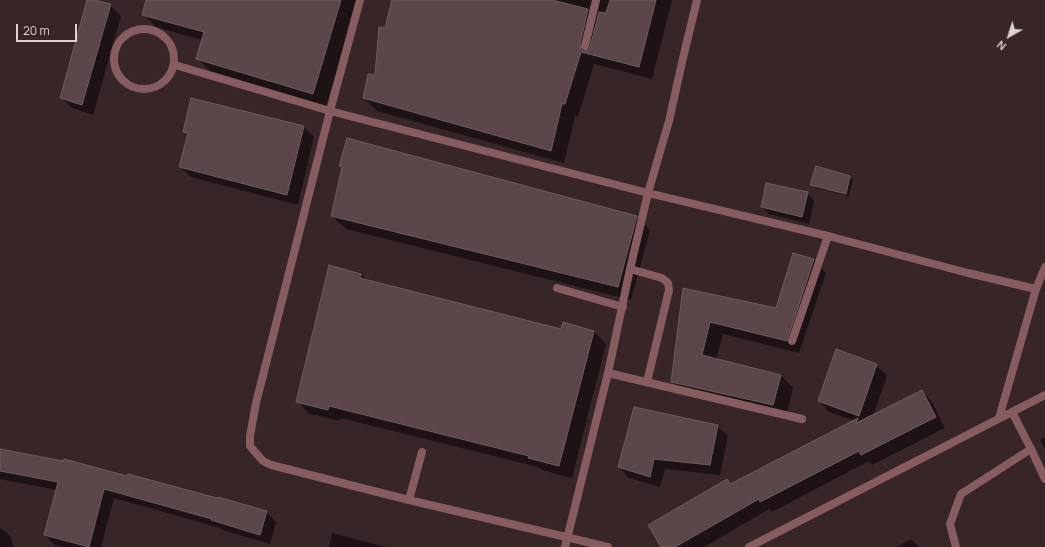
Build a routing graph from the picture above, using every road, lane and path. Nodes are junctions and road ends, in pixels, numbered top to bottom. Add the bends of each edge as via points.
1 (360, 0) edge
2 (596, 0) edge
3 (697, 0) edge
4 (585, 46) dead end
5 (175, 65) junction
6 (330, 110) junction
7 (648, 193) junction
8 (828, 236) junction
9 (1045, 267) edge
10 (630, 269) junction
11 (557, 288) dead end
12 (1036, 289) junction
13 (623, 307) junction
14 (792, 341) dead end
15 (608, 373) junction
16 (647, 382) junction
17 (1045, 395) edge
18 (1012, 412) junction
19 (999, 418) junction
20 (802, 419) dead end
21 (1031, 449) junction
22 (422, 452) dead end
23 (1045, 479) edge
24 (409, 500) junction
25 (567, 538) junction
26 (565, 547) edge
27 (608, 547) edge
28 (749, 547) edge
29 (956, 547) edge

1 - 6 street
2 - 4 street
3 - 7 street via 669,121
5 - 5 street via 166,82 149,90 130,86 117,73 114,54 123,38 140,29 158,33 172,46
5 - 6 street
6 - 7 street
6 - 24 street via 256,403 250,446 263,461 272,465
7 - 8 street
7 - 10 street
8 - 12 street via 968,274
8 - 14 street
9 - 12 street
10 - 13 street
10 - 16 street via 662,278 668,284 669,290
11 - 13 street
12 - 19 street
13 - 15 street
15 - 16 street
15 - 25 street
16 - 20 street
17 - 18 street
18 - 19 street
18 - 21 street
19 - 28 street
21 - 23 street
21 - 29 street via 961,494 950,524
22 - 24 street
24 - 25 street
25 - 26 street
25 - 27 street

